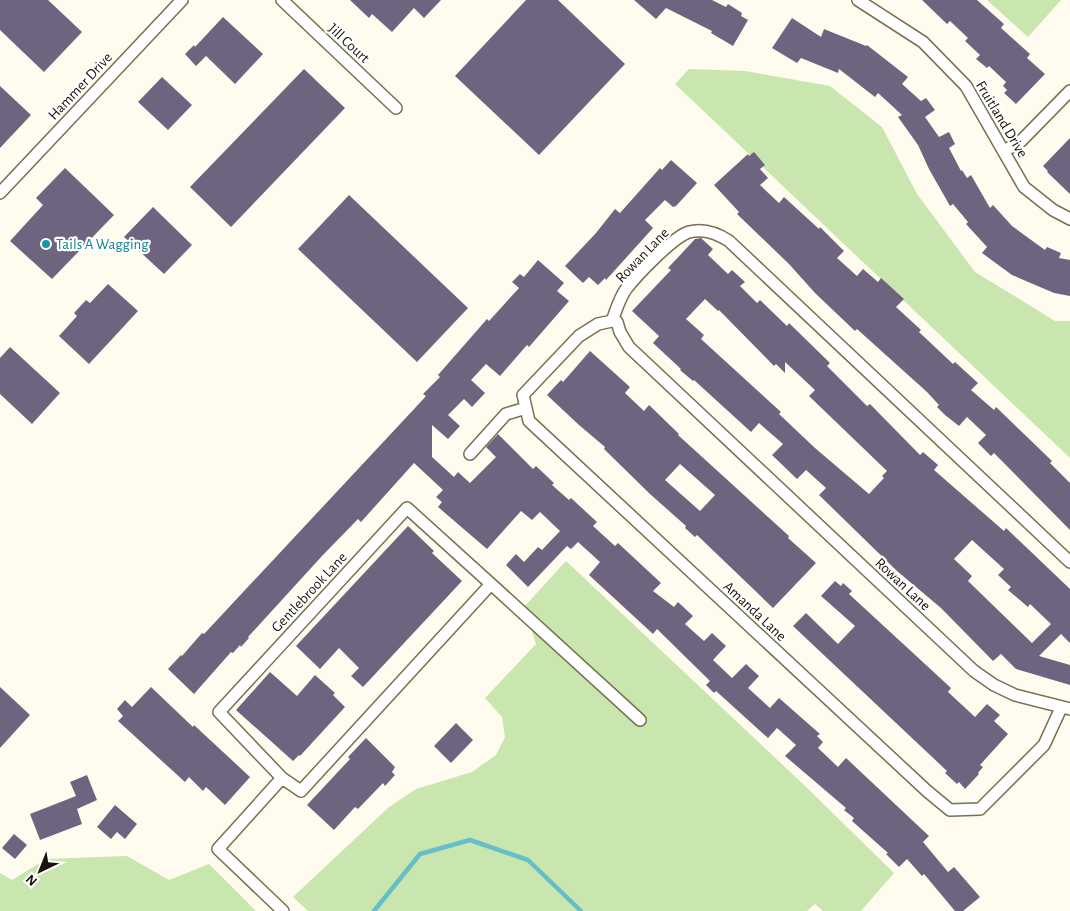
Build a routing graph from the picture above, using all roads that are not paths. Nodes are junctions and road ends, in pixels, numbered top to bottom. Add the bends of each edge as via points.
1 (182, 0) edge
2 (282, 0) edge
3 (858, 0) edge
4 (1070, 91) edge
5 (396, 108) dead end
6 (1004, 151) junction
7 (0, 193) edge
8 (1070, 218) edge
9 (612, 322) junction
10 (526, 408) junction
11 (470, 454) dead end
12 (1070, 562) edge
13 (491, 584) junction
14 (1066, 708) edge
15 (640, 720) dead end
16 (282, 778) junction
17 (283, 911) edge

1 - 7 street, Hammer Drive
2 - 5 street, Jill Court
3 - 6 street, Fruitland Drive via 930,48 966,86
4 - 6 street via 1021,140
6 - 8 street, Fruitland Drive via 1024,187 1052,210
9 - 10 street via 598,324 579,336 523,395
9 - 12 street, Rowan Lane via 626,290 676,238 703,230 718,234
9 - 14 street, Rowan Lane via 617,322 629,347 974,671 994,686 1015,695
10 - 11 street via 506,414
10 - 14 street, Amanda Lane via 529,421 950,810 980,809 1044,745
13 - 15 street, Gentlebrook Lane
13 - 16 street, Gentlebrook Lane via 301,791
13 - 16 street, Gentlebrook Lane via 407,508 219,712
16 - 17 street via 218,849

